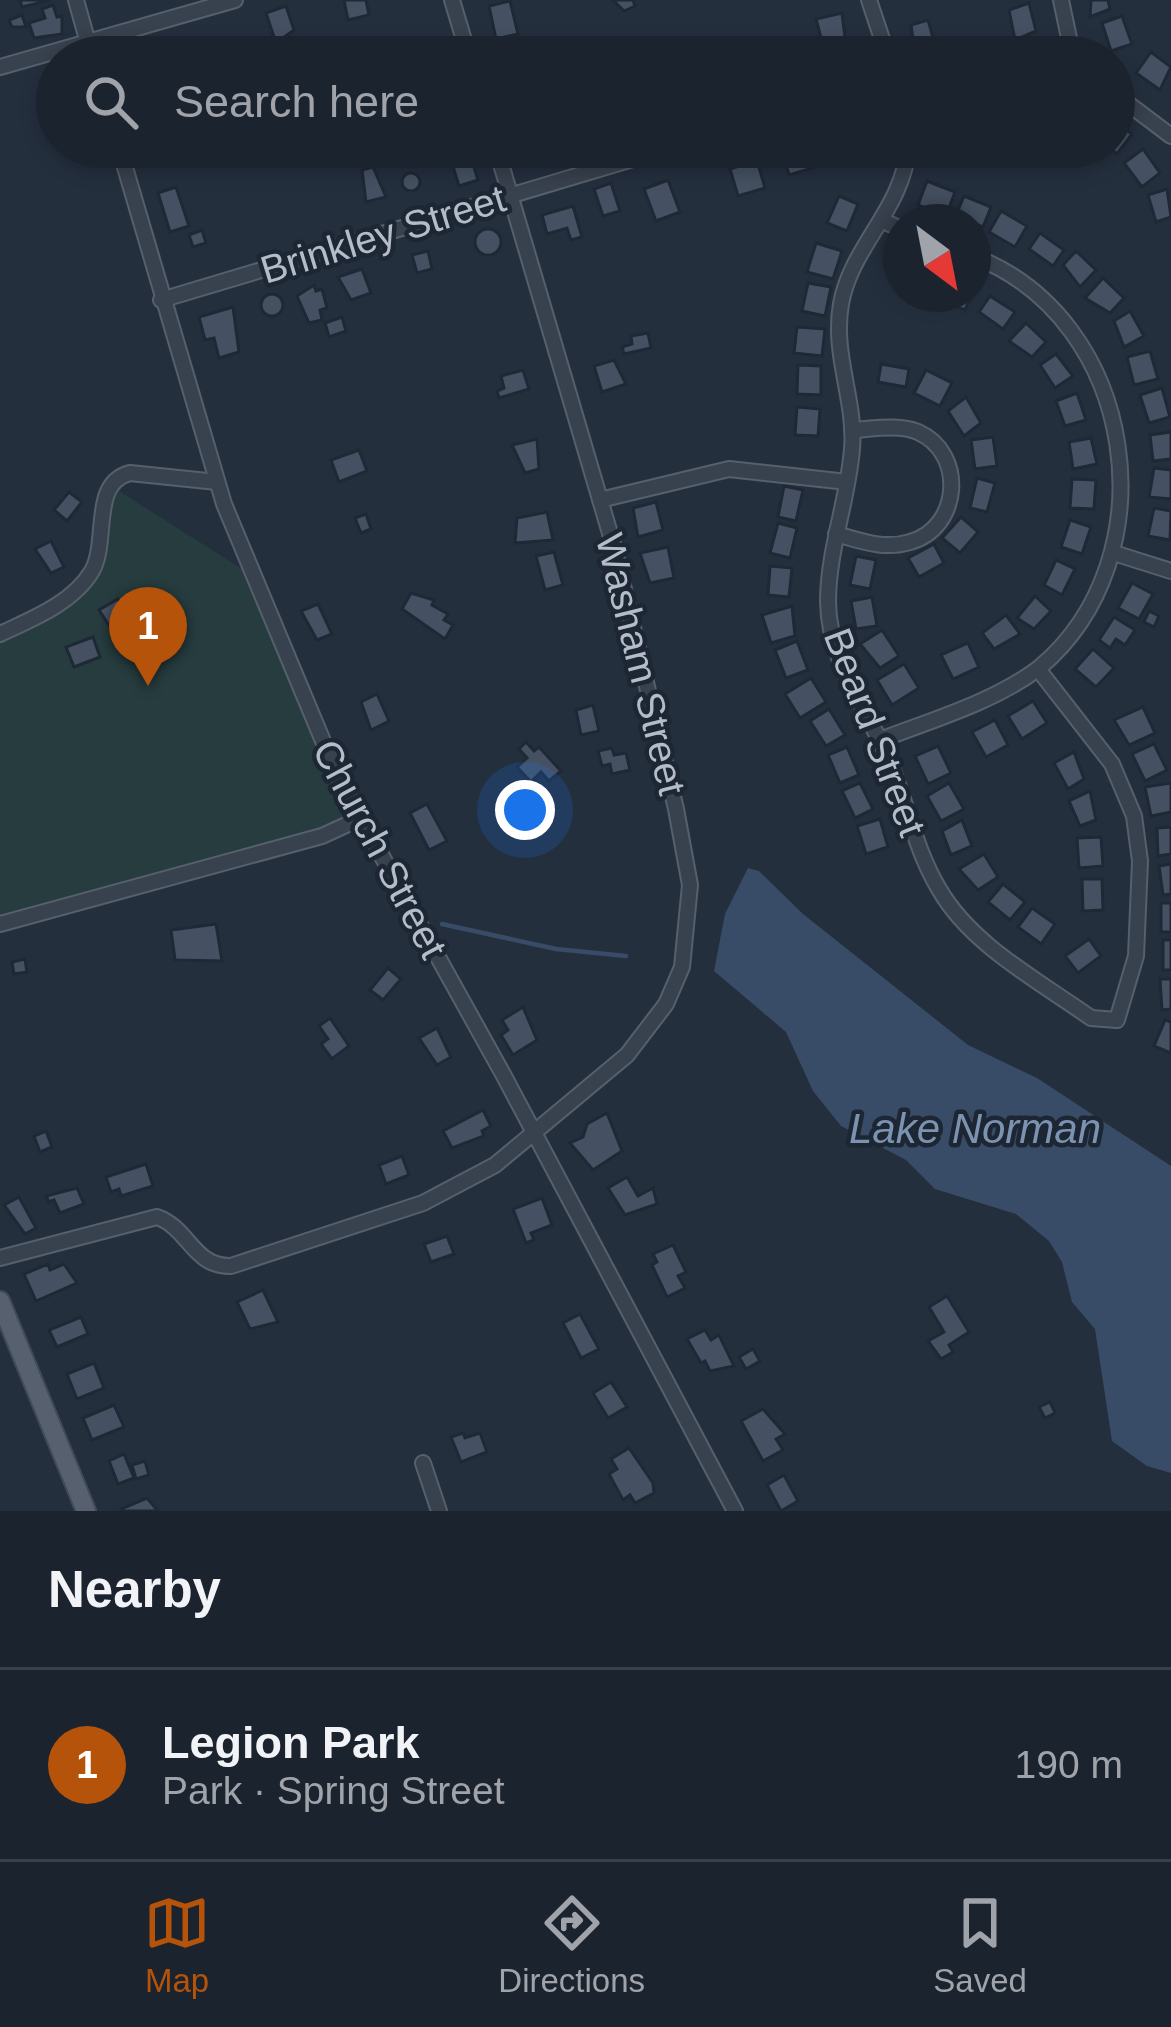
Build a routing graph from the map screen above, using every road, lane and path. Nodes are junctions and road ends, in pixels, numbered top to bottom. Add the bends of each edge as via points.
1 (76, 0) edge
2 (236, 0) edge
3 (452, 0) edge
4 (868, 0) edge
5 (1060, 0) edge
6 (86, 36) edge
7 (131, 36) edge
8 (463, 36) edge
9 (881, 36) edge
10 (1068, 36) edge
11 (36, 60) edge
12 (0, 67) edge
13 (1135, 109) edge
14 (1171, 136) edge
15 (124, 168) edge
16 (502, 168) edge
17 (603, 168) edge
18 (903, 168) edge
19 (510, 196) junction
20 (881, 220) joint
21 (991, 264) edge
22 (161, 300) junction
23 (852, 430) junction
24 (217, 482) junction
25 (847, 482) junction
26 (601, 500) junction
27 (836, 534) junction
28 (1117, 554) junction
29 (1171, 571) edge
30 (0, 634) edge
31 (1038, 669) junction
32 (880, 740) junction
33 (359, 819) junction
34 (0, 924) edge
35 (535, 1136) junction
36 (0, 1258) edge
37 (0, 1301) edge
38 (422, 1463) dead end
39 (86, 1511) edge
40 (439, 1511) edge
41 (735, 1511) edge

1 - 6 street
2 - 7 street
3 - 8 street
4 - 9 street
5 - 10 street
11 - 12 street
13 - 14 street
15 - 22 street, Church Street
16 - 19 street, Washam Street
17 - 19 street, Brinkley Street
18 - 20 street, Beard Street
19 - 22 street, Brinkley Street
19 - 26 street, Washam Street
20 - 23 street, Beard Street via 841,305 839,364
21 - 28 street via 1052,305 1103,375 1126,450
22 - 24 street, Church Street
23 - 25 street, Beard Street
23 - 27 street via 914,430 932,441 953,482 950,504 937,527 915,542 870,544
24 - 30 street via 117,477 105,495 98,556 83,583
24 - 33 street, Church Street
25 - 26 street via 729,469
25 - 27 street, Beard Street
26 - 35 street, Washam Street via 676,809 690,927 676,984 652,1025
27 - 32 street, Beard Street via 832,636
28 - 29 street
28 - 31 street via 1082,622
31 - 32 street
31 - 32 street, Beard Street via 1103,751 1134,816 1136,956 1118,1020 1090,1018 955,913 920,850
33 - 34 street
33 - 35 street, Church Street
35 - 36 street, Washam Street via 447,1193 231,1265 203,1260 157,1217
35 - 41 street, Church Street
37 - 39 main road
38 - 40 street

